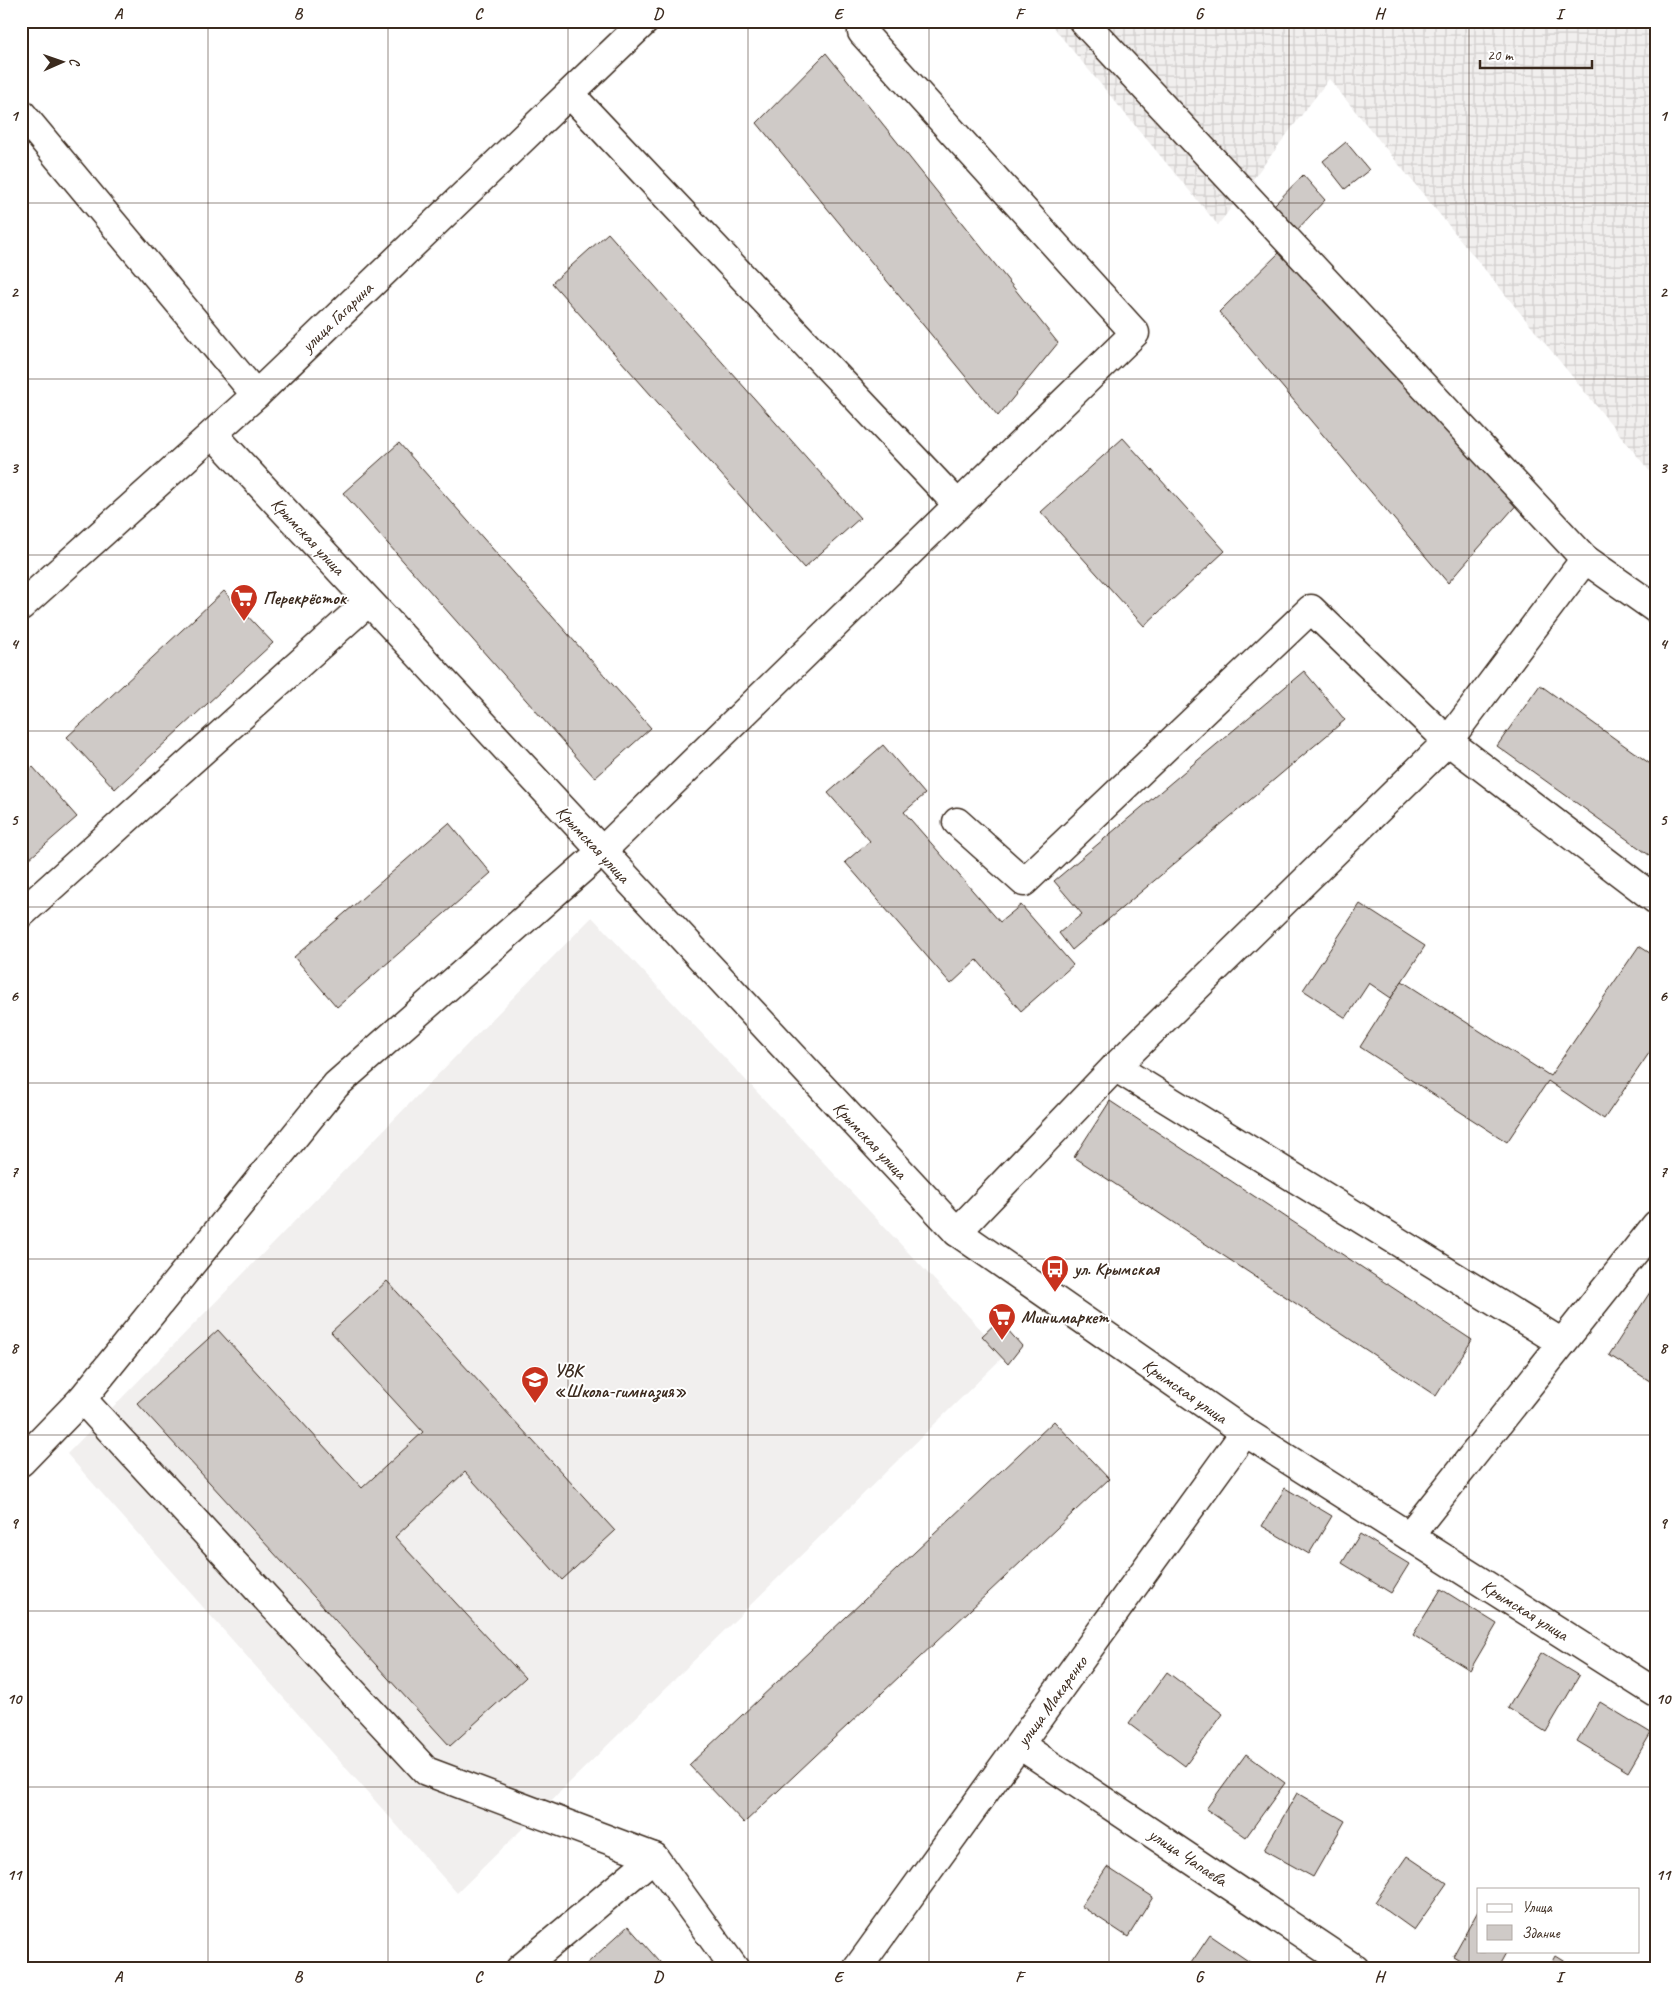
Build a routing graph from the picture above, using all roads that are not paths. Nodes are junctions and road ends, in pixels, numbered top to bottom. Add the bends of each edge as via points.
1 (645, 21) edge
2 (1083, 21) edge
3 (862, 32) dead end
4 (570, 94) junction
5 (21, 113) edge
6 (256, 395) junction
7 (213, 434) junction
8 (958, 505) junction
9 (1585, 559) junction
10 (368, 602) junction
11 (21, 606) edge
12 (1656, 609) edge
13 (1448, 740) junction
14 (958, 822) dead end
15 (601, 852) junction
16 (1656, 900) edge
17 (21, 914) edge
18 (1115, 1067) junction
19 (1656, 1224) edge
20 (957, 1232) junction
21 (1562, 1343) junction
22 (82, 1399) junction
23 (1245, 1432) junction
24 (21, 1462) edge
25 (1409, 1536) junction
26 (1656, 1693) edge
27 (1020, 1744) junction
28 (654, 1857) junction
29 (520, 1969) edge
30 (735, 1969) edge
31 (857, 1969) edge
32 (1355, 1969) edge

1 - 4 street, улица Гагарина
2 - 9 street
3 - 8 street via 1135,333
4 - 6 street, улица Гагарина
4 - 8 street
5 - 6 street
6 - 7 street, улица Гагарина
7 - 10 street, Крымская улица
7 - 11 street, улица Гагарина
8 - 15 street
9 - 12 street
9 - 13 street
10 - 15 street, Крымская улица
10 - 17 street
13 - 14 street via 1311,609 1024,882
13 - 16 street
13 - 18 street
15 - 20 street, Крымская улица
15 - 22 street via 336,1086
18 - 20 street
18 - 21 street
19 - 21 street
20 - 23 street, Крымская улица
21 - 25 street
22 - 24 street
22 - 28 street via 426,1771
23 - 25 street, Крымская улица
23 - 27 street, улица Макаренко
25 - 26 street, Крымская улица
27 - 31 street, улица Макаренко
27 - 32 street, улица Чапаева
28 - 29 street
28 - 30 street

